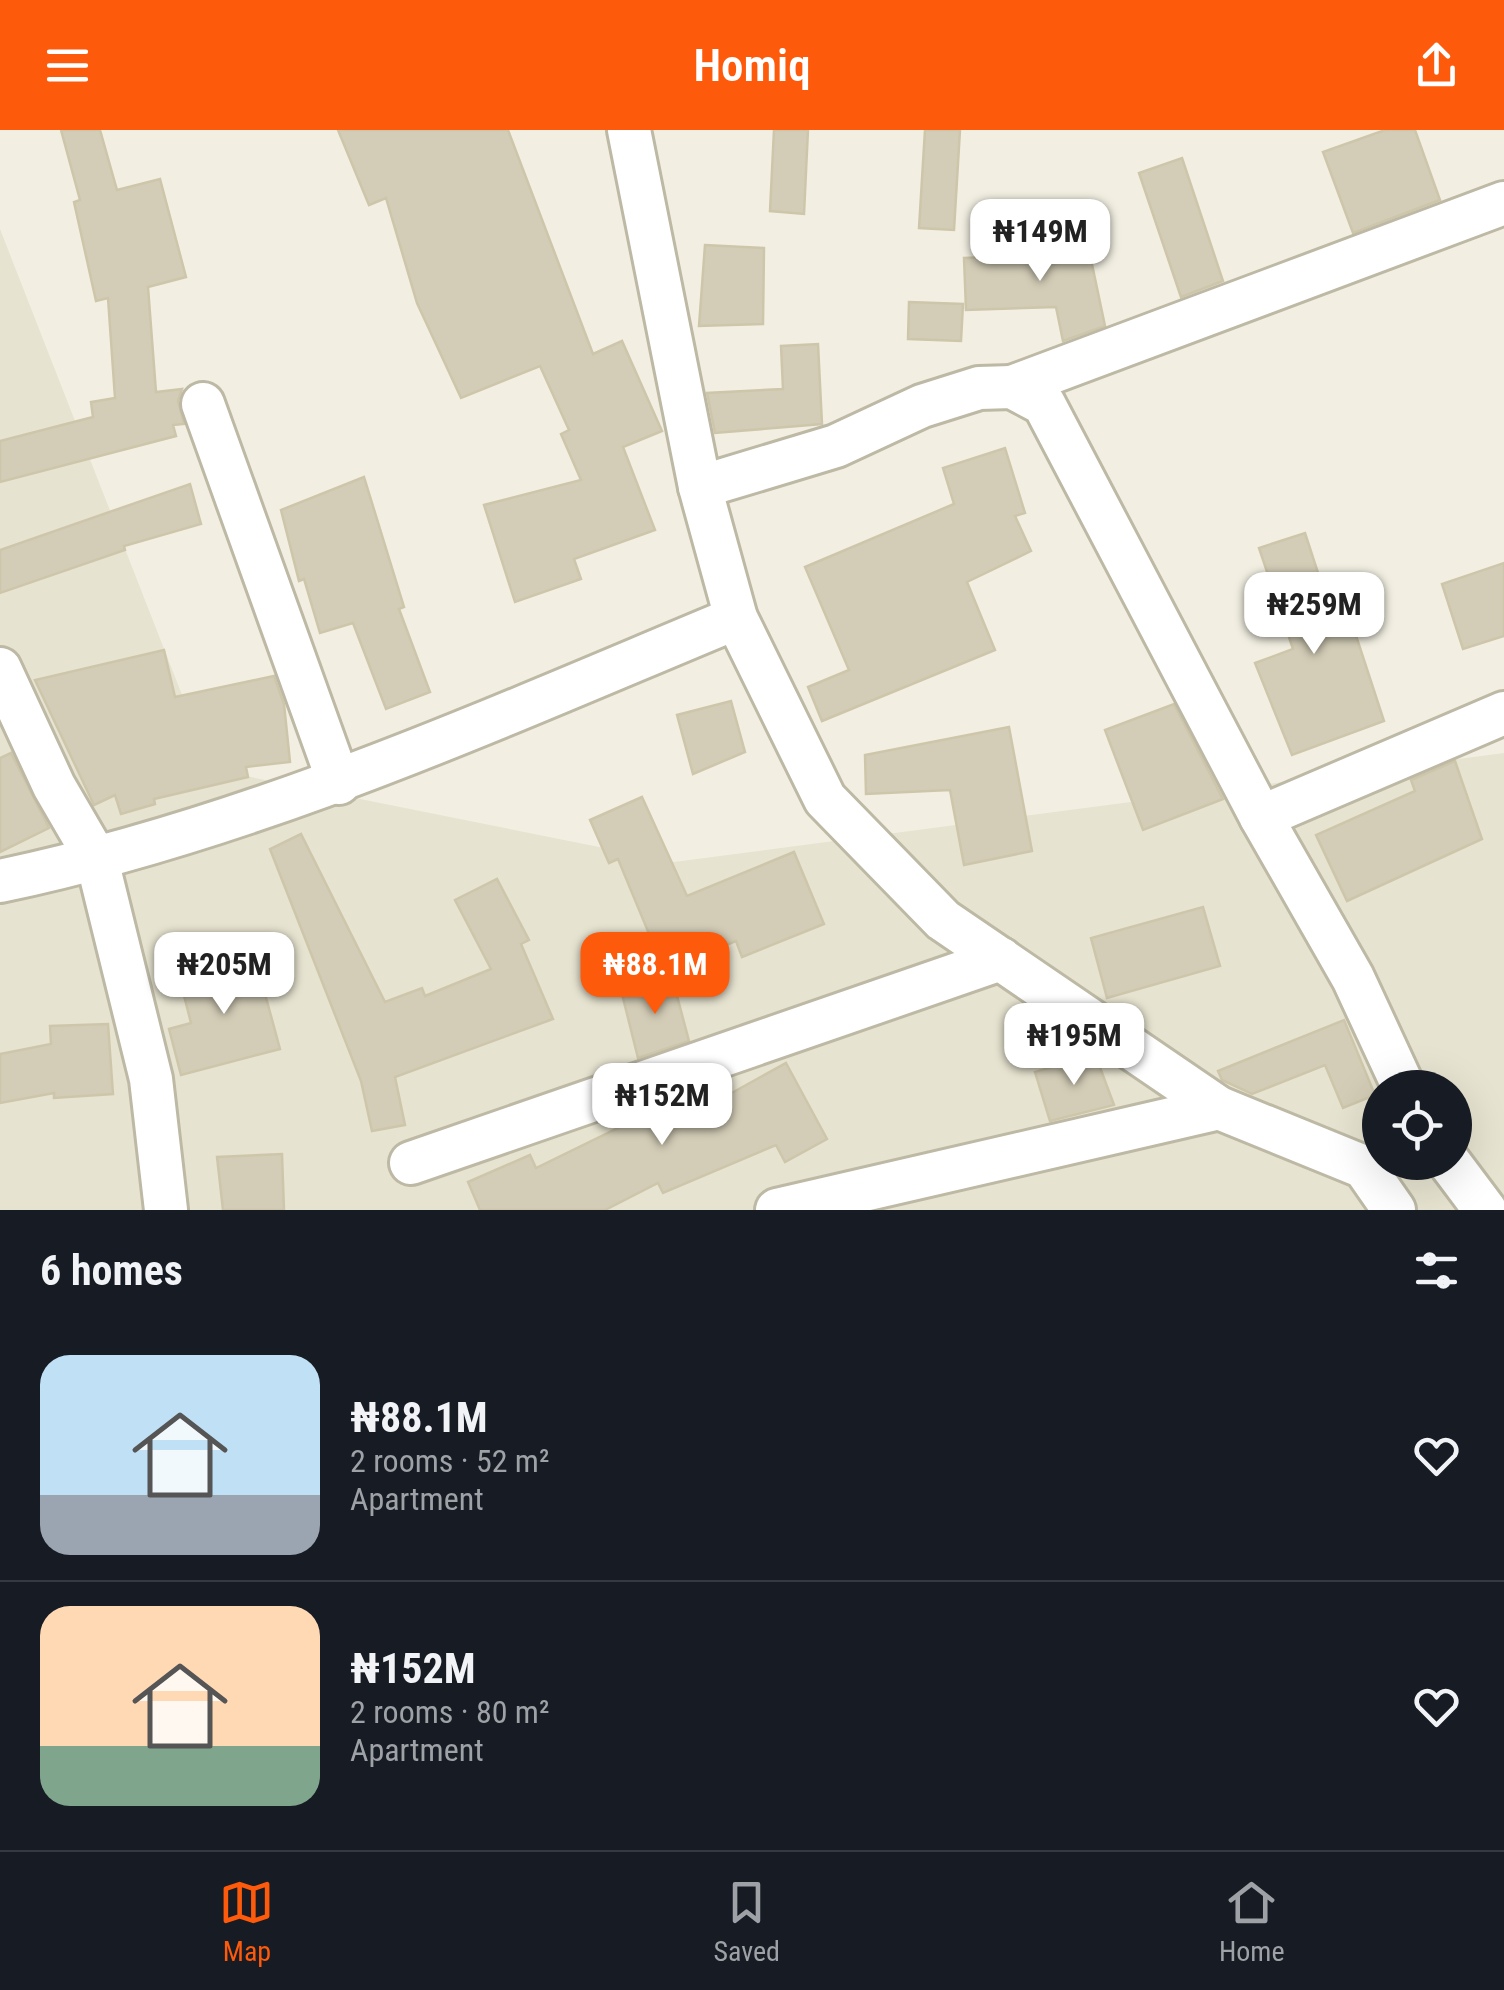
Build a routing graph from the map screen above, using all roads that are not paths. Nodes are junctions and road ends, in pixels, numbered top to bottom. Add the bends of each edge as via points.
1 (629, 130) edge
2 (1504, 203) edge
3 (1012, 386) junction
4 (204, 404) dead end
5 (700, 487) junction
6 (736, 618) junction
7 (0, 668) edge
8 (1504, 713) edge
9 (339, 783) junction
10 (1261, 817) junction
11 (98, 860) junction
12 (0, 881) edge
13 (1000, 959) junction
14 (1396, 1070) edge
15 (1219, 1108) junction
16 (411, 1163) dead end
17 (1463, 1180) edge
18 (166, 1210) edge
19 (777, 1210) edge
20 (1394, 1210) edge
21 (1485, 1210) edge

1 - 5 street
2 - 3 street
3 - 5 street via 978,388 922,406 836,446
3 - 10 street via 1044,404
4 - 9 street
5 - 6 street
6 - 9 street
6 - 13 street via 825,799 943,920
7 - 11 street via 54,786
8 - 10 street
9 - 11 street
10 - 14 street via 1353,978
11 - 12 street
11 - 18 street via 151,1079
13 - 15 street
13 - 16 street
15 - 19 street
15 - 20 street via 1364,1167
17 - 21 street

